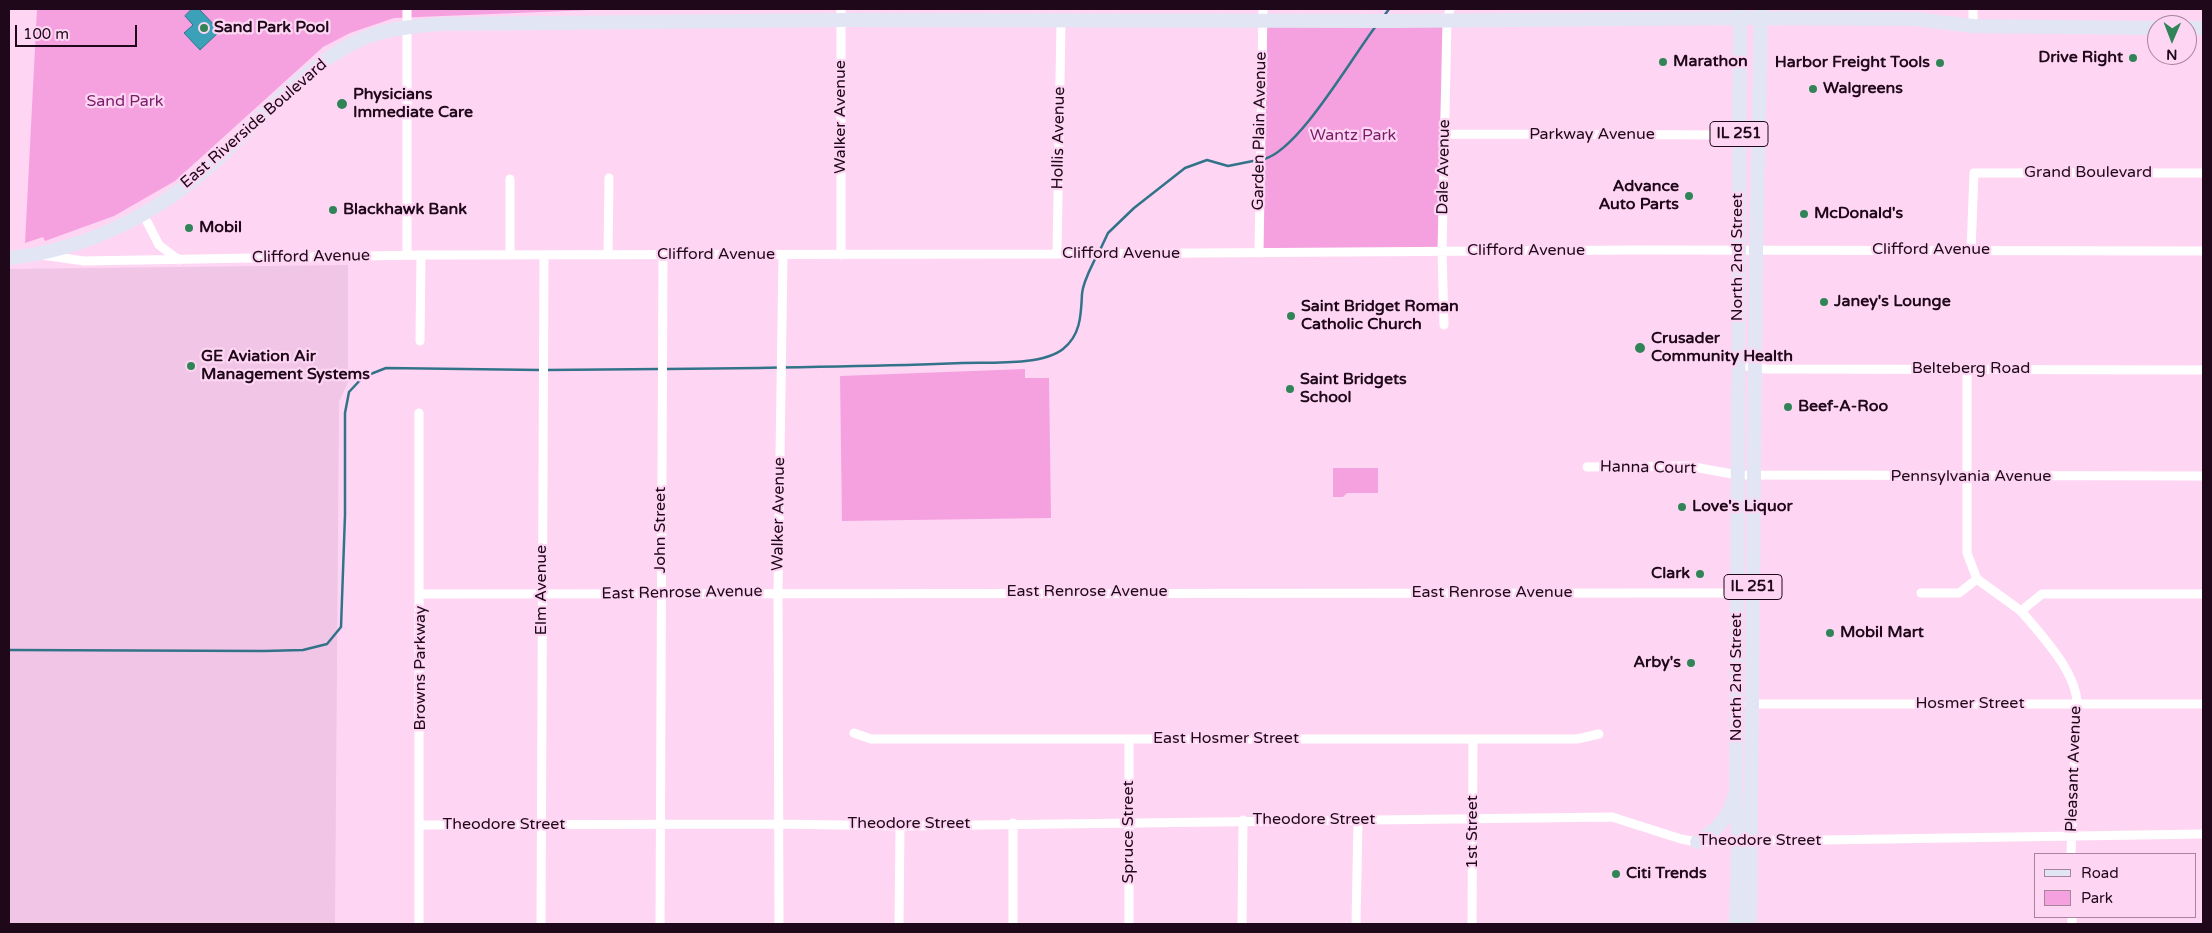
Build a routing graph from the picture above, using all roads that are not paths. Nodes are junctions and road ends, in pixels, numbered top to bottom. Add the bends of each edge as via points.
1 (407, 9) edge
2 (1973, 9) edge
3 (1740, 13) edge
4 (1761, 13) edge
5 (1263, 14) edge
6 (1653, 14) edge
7 (841, 15) edge
8 (1448, 15) edge
9 (1061, 22) junction
10 (1973, 26) junction
11 (406, 27) junction
12 (2147, 28) edge
13 (1445, 134) junction
14 (1739, 135) junction
15 (1738, 171) junction
16 (1758, 172) junction
17 (2203, 173) edge
18 (608, 178) dead end
19 (510, 179) dead end
20 (143, 214) junction
21 (1738, 250) junction
22 (1756, 250) junction
23 (1971, 250) junction
24 (1442, 251) junction
25 (2203, 251) edge
26 (1259, 253) junction
27 (39, 254) junction
28 (841, 254) junction
29 (1057, 254) junction
30 (407, 255) junction
31 (421, 255) junction
32 (510, 255) junction
33 (544, 255) junction
34 (608, 255) junction
35 (783, 255) junction
36 (663, 256) junction
37 (9, 258) edge
38 (180, 260) junction
39 (1444, 325) dead end
40 (420, 341) dead end
41 (1739, 364) junction
42 (1756, 367) junction
43 (1967, 369) junction
44 (2203, 370) edge
45 (420, 413) dead end
46 (1587, 467) dead end
47 (1738, 475) junction
48 (1754, 475) junction
49 (2203, 476) edge
50 (1965, 477) junction
51 (1977, 579) junction
52 (778, 592) junction
53 (1737, 593) junction
54 (1753, 593) junction
55 (1921, 593) dead end
56 (421, 594) junction
57 (542, 594) junction
58 (661, 594) junction
59 (2203, 594) edge
60 (2021, 611) junction
61 (1737, 704) junction
62 (1753, 704) junction
63 (2079, 704) junction
64 (2203, 704) edge
65 (854, 733) dead end
66 (1599, 734) dead end
67 (1473, 739) junction
68 (1129, 740) junction
69 (1736, 789) junction
70 (1473, 817) junction
71 (1242, 820) junction
72 (1128, 821) junction
73 (1358, 821) junction
74 (1013, 823) junction
75 (660, 824) junction
76 (779, 824) junction
77 (420, 825) junction
78 (541, 826) junction
79 (900, 826) junction
80 (2203, 834) edge
81 (2071, 836) junction
82 (1697, 842) junction
83 (1745, 842) junction
84 (2071, 853) edge
85 (419, 924) edge
86 (541, 924) edge
87 (660, 924) edge
88 (779, 924) edge
89 (899, 924) edge
90 (1013, 924) edge
91 (1129, 924) edge
92 (1242, 924) edge
93 (1356, 924) edge
94 (1472, 924) edge
95 (1736, 924) edge
96 (1750, 924) edge

1 - 11 street
2 - 10 street
3 - 4 main road, East Riverside Boulevard
3 - 6 main road, East Riverside Boulevard
3 - 14 main road, North 2nd Street / IL 251
4 - 10 main road, East Riverside Boulevard via 1914,19
4 - 16 main road, North 2nd Street / IL 251
5 - 8 main road, East Riverside Boulevard via 1360,21
5 - 9 main road, East Riverside Boulevard
5 - 26 street, Garden Plain Avenue
6 - 8 main road, East Riverside Boulevard
7 - 9 main road, East Riverside Boulevard
7 - 11 main road, East Riverside Boulevard
7 - 28 street, Walker Avenue
8 - 13 street, Dale Avenue
9 - 29 street, Hollis Avenue
10 - 12 main road, East Riverside Boulevard
11 - 20 main road, East Riverside Boulevard via 371,36 327,60 244,132 215,162
11 - 30 street
13 - 14 street, Parkway Avenue
13 - 24 street, Dale Avenue
14 - 15 main road, North 2nd Street / IL 251
15 - 16 main road
15 - 21 main road, North 2nd Street / IL 251
16 - 22 main road, North 2nd Street / IL 251
17 - 23 street, Grand Boulevard via 1974,174
18 - 34 street
19 - 32 street
20 - 27 main road, East Riverside Boulevard via 101,234
20 - 38 street via 159,244
21 - 22 street, Clifford Avenue
21 - 24 street, Clifford Avenue
21 - 41 main road, North 2nd Street / IL 251
22 - 23 street, Clifford Avenue
22 - 42 main road, North 2nd Street / IL 251
23 - 25 street, Clifford Avenue
24 - 26 street, Clifford Avenue
24 - 39 street, Dale Avenue
26 - 29 street, Clifford Avenue
27 - 37 main road, East Riverside Boulevard
27 - 38 street, Clifford Avenue via 84,262
28 - 29 street, Clifford Avenue
28 - 35 street, Clifford Avenue
30 - 31 street, Clifford Avenue
30 - 38 street, Clifford Avenue
31 - 32 street, Clifford Avenue
31 - 40 street
32 - 33 street, Clifford Avenue
33 - 34 street, Clifford Avenue
33 - 57 street, Elm Avenue
34 - 36 street, Clifford Avenue
35 - 36 street, Clifford Avenue
35 - 52 street, Walker Avenue
36 - 58 street, John Street
41 - 42 street, Belteberg Road
41 - 47 main road, North 2nd Street / IL 251
42 - 43 street, Belteberg Road via 1766,370
42 - 48 main road, North 2nd Street / IL 251
43 - 44 street, Belteberg Road
43 - 50 street
45 - 56 street, Browns Parkway
46 - 47 street, Hanna Court via 1688,466
47 - 48 street, Pennsylvania Avenue
47 - 53 main road, North 2nd Street / IL 251
48 - 50 street, Pennsylvania Avenue
48 - 54 main road, North 2nd Street / IL 251
49 - 50 street, Pennsylvania Avenue
50 - 51 street via 1967,553
51 - 55 street via 1959,594
51 - 60 street, Pleasant Avenue
52 - 53 street, East Renrose Avenue
52 - 58 street, East Renrose Avenue
52 - 76 street, Walker Avenue
53 - 54 street, East Renrose Avenue
53 - 61 main road, North 2nd Street / IL 251
54 - 62 main road, North 2nd Street / IL 251
56 - 57 street, East Renrose Avenue
56 - 77 street, Browns Parkway
57 - 58 street, East Renrose Avenue
57 - 78 street, Elm Avenue
58 - 75 street, John Street
59 - 60 street via 2042,594
60 - 63 street, Pleasant Avenue via 2062,659
61 - 62 street, Hosmer Street
61 - 69 main road, North 2nd Street / IL 251
62 - 63 street, Hosmer Street
62 - 83 main road, North 2nd Street / IL 251
63 - 64 street, Hosmer Street
63 - 81 street, Pleasant Avenue
65 - 68 street, East Hosmer Street via 871,739
66 - 67 street, East Hosmer Street via 1577,739
67 - 68 street, East Hosmer Street
67 - 70 street, 1st Street
68 - 72 street, Spruce Street
69 - 82 main road via 1723,821
69 - 83 main road, North 2nd Street / IL 251
70 - 73 street, Theodore Street
70 - 82 street, Theodore Street via 1612,817
70 - 94 street, 1st Street
71 - 72 street, Theodore Street
71 - 73 street, Theodore Street
71 - 92 street
72 - 74 street, Theodore Street
72 - 91 street, Spruce Street
73 - 93 street
74 - 79 street, Theodore Street
74 - 90 street
75 - 76 street, Theodore Street
75 - 78 street, Theodore Street
75 - 87 street, John Street
76 - 79 street, Theodore Street
76 - 88 street, Walker Avenue
77 - 78 street, Theodore Street
77 - 85 street, Browns Parkway
78 - 86 street, Elm Avenue
79 - 89 street
80 - 81 street, Theodore Street
81 - 83 street, Theodore Street
81 - 84 street, Pleasant Avenue
82 - 83 street, Theodore Street
83 - 95 main road, North 2nd Street / IL 251
83 - 96 main road, North 2nd Street / IL 251

